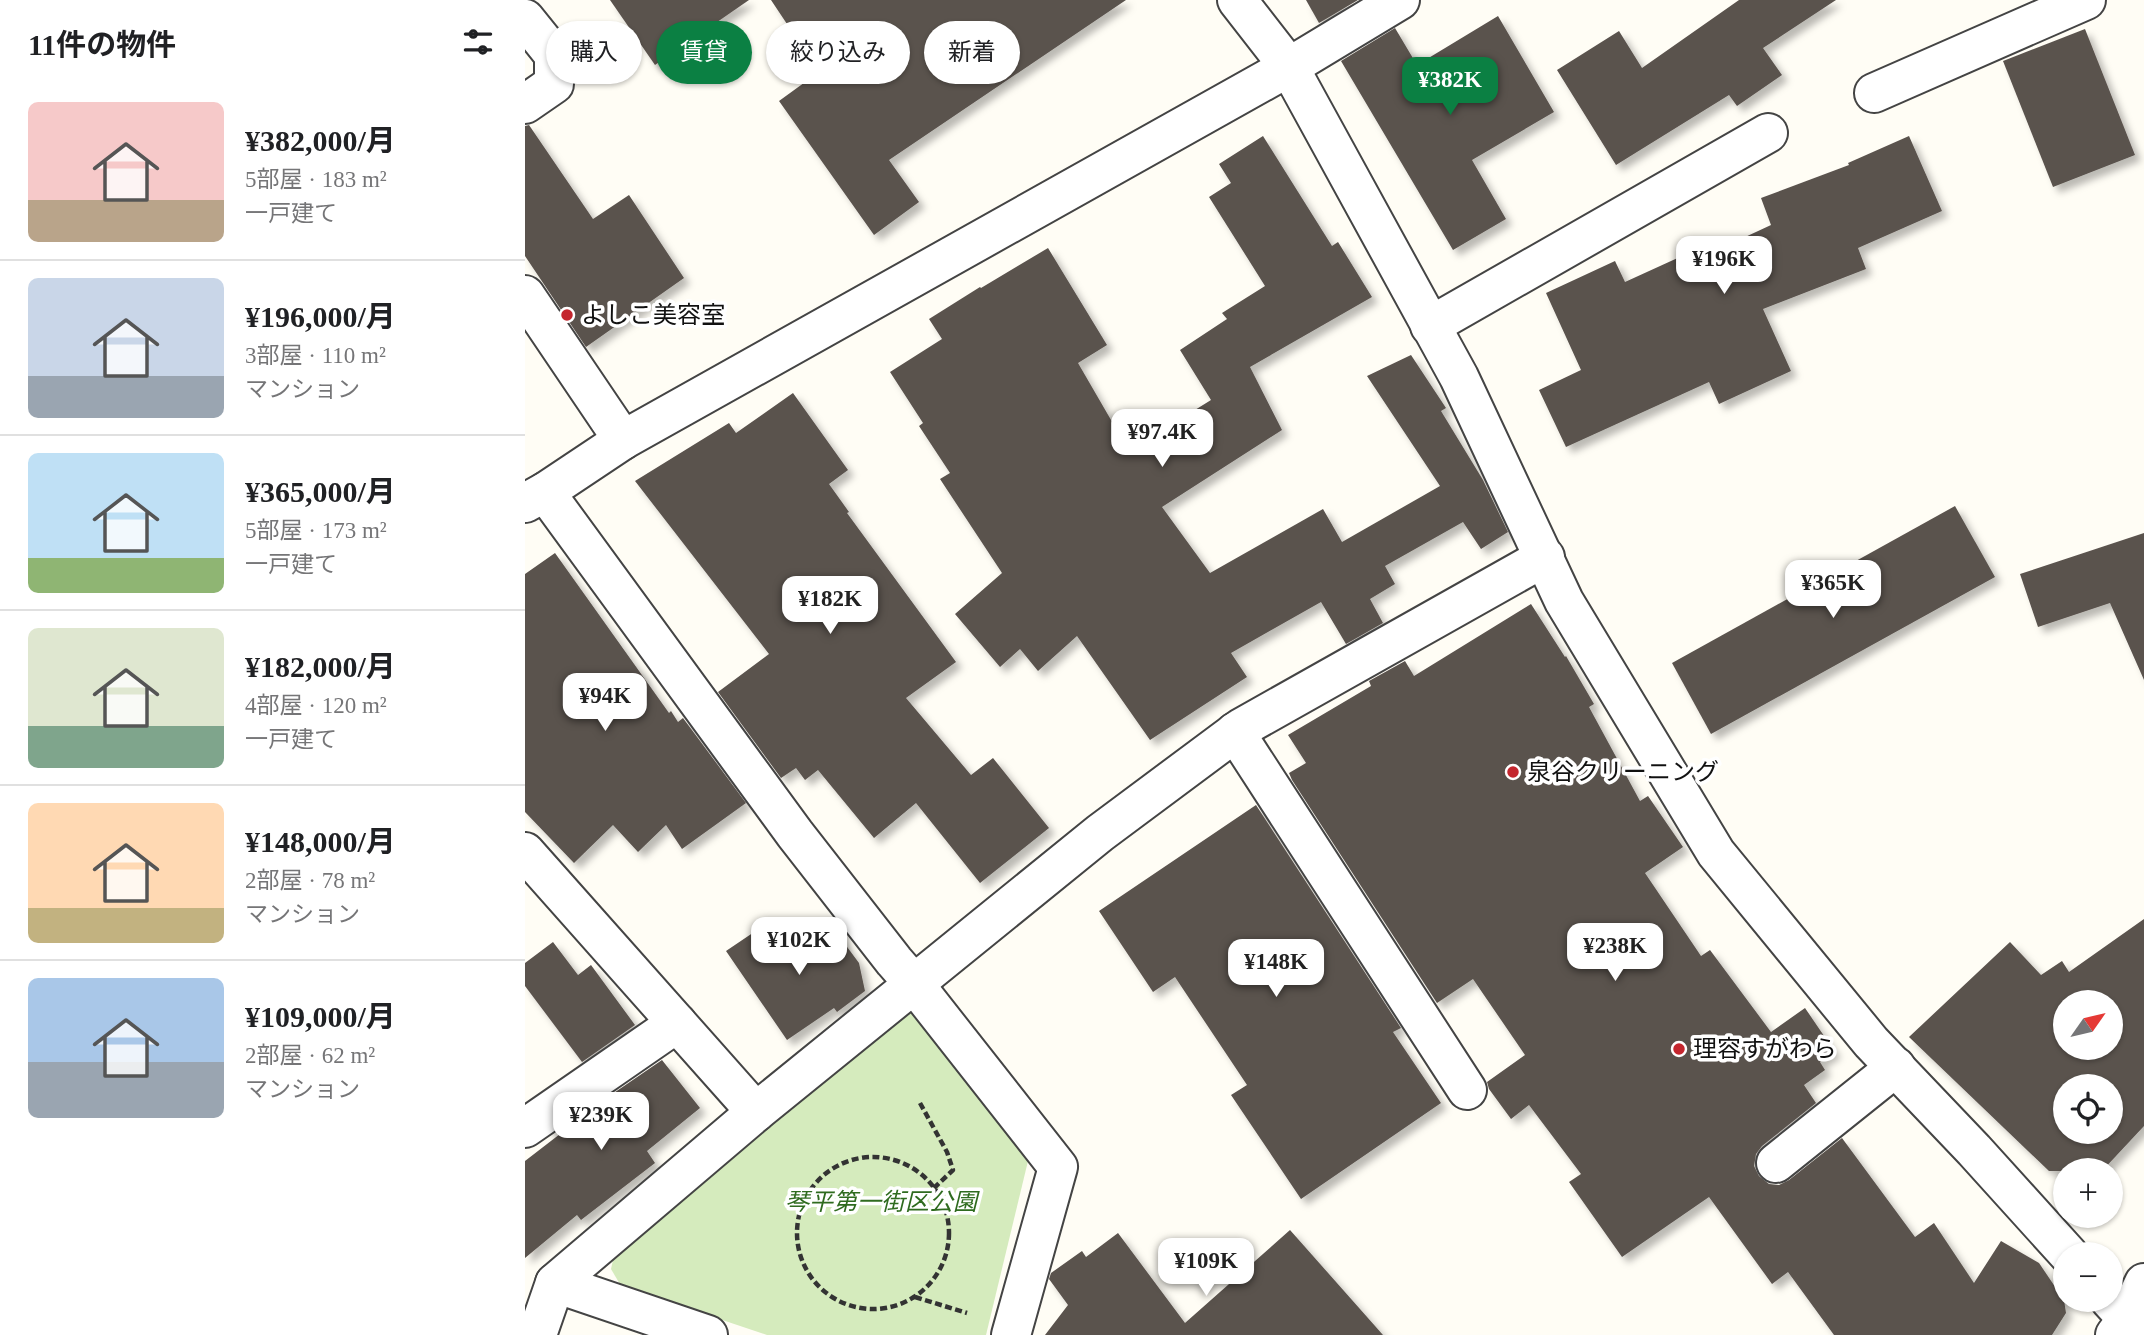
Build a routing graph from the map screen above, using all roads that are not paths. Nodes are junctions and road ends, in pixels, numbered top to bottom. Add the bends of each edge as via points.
1 (1237, 0) edge
2 (1400, 0) edge
3 (2086, 0) edge
4 (525, 19) edge
5 (1289, 67) junction
6 (1874, 93) dead end
7 (525, 104) edge
8 (1769, 133) dead end
9 (525, 295) edge
10 (1430, 326) junction
11 (623, 440) junction
12 (535, 497) edge
13 (1545, 557) junction
14 (1235, 732) junction
15 (525, 852) edge
16 (915, 985) junction
17 (677, 1023) junction
18 (1896, 1067) junction
19 (1467, 1090) dead end
20 (756, 1112) junction
21 (525, 1128) edge
22 (1776, 1163) dead end
23 (2057, 1242) edge
24 (555, 1283) junction
25 (2144, 1283) edge
26 (2123, 1322) edge
27 (537, 1335) edge
28 (708, 1335) edge
29 (1011, 1335) edge

1 - 5 street
2 - 5 street
3 - 6 street
4 - 7 street via 554,55 554,84
5 - 10 street
5 - 11 street
8 - 10 street
9 - 11 street
10 - 13 street
11 - 12 street
12 - 16 street
13 - 14 street
13 - 18 street via 1564,601 1716,853
14 - 16 street via 1100,833
14 - 19 street
15 - 17 street
16 - 20 street
16 - 29 street via 1058,1167
17 - 20 street
17 - 21 street
18 - 22 street
18 - 23 street
20 - 24 street
24 - 27 street
24 - 28 street
25 - 26 street

